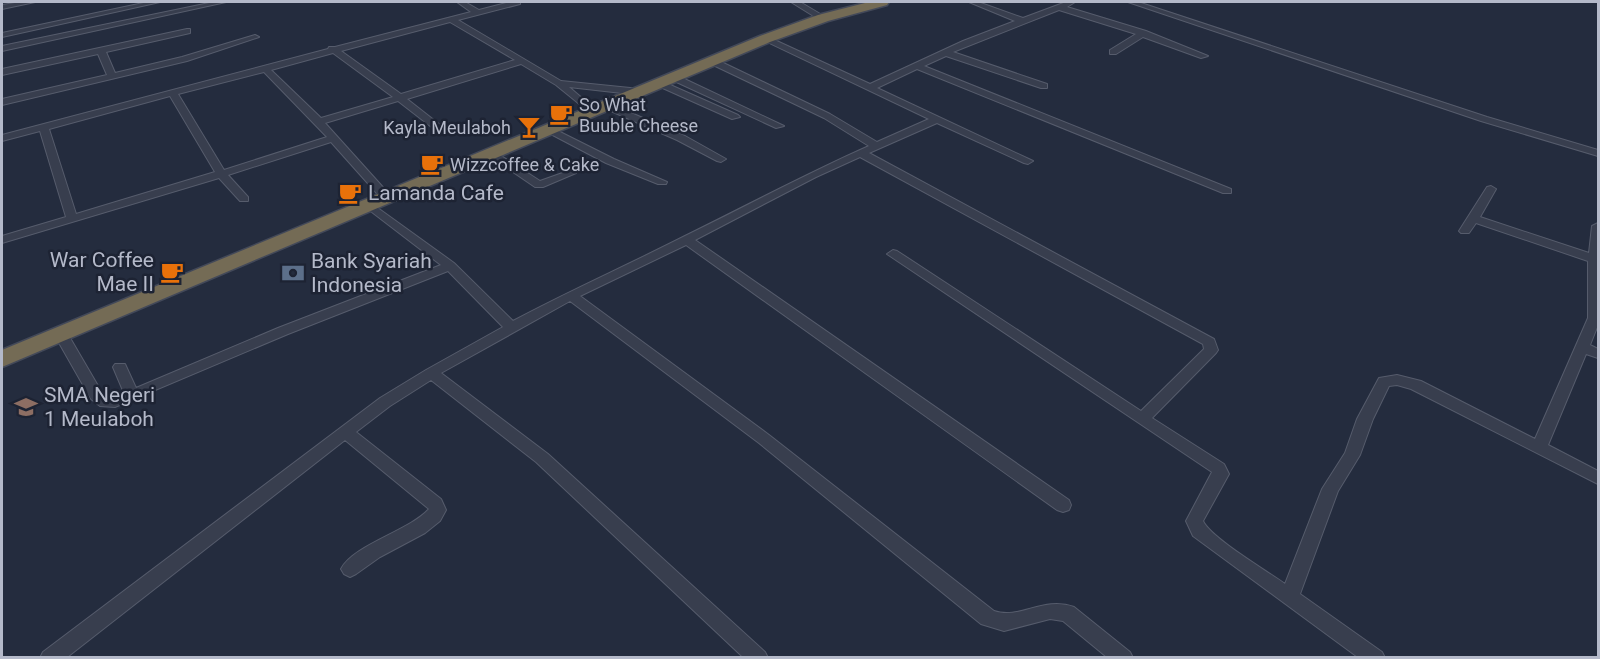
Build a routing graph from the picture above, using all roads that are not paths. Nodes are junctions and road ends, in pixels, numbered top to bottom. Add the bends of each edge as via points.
1 (31, 2) edge
2 (156, 2) edge
3 (222, 2) edge
4 (460, 2) edge
5 (517, 2) edge
6 (795, 2) edge
7 (882, 2) edge
8 (972, 2) edge
9 (1072, 2) edge
10 (1132, 2) edge
11 (2, 7) edge
12 (1059, 7) junction
13 (477, 12) junction
14 (823, 18) junction
15 (450, 19) junction
16 (1024, 22) junction
17 (187, 31) dead end
18 (1143, 33) junction
19 (2, 35) edge
20 (255, 37) dead end
21 (765, 39) junction
22 (2, 49) edge
23 (332, 49) junction
24 (101, 51) junction
25 (1113, 52) dead end
26 (946, 53) junction
27 (1204, 56) dead end
28 (522, 61) junction
29 (712, 61) junction
30 (918, 66) junction
31 (265, 68) junction
32 (2, 72) edge
33 (112, 76) junction
34 (666, 80) junction
35 (559, 83) junction
36 (1044, 86) dead end
37 (869, 88) junction
38 (172, 92) junction
39 (640, 92) junction
40 (399, 97) junction
41 (2, 102) edge
42 (600, 109) junction
43 (735, 117) dead end
44 (937, 119) junction
45 (319, 122) junction
46 (43, 126) junction
47 (779, 126) dead end
48 (441, 130) dead end
49 (550, 130) junction
50 (2, 138) edge
51 (333, 138) junction
52 (876, 146) junction
53 (492, 153) junction
54 (860, 153) junction
55 (1599, 153) edge
56 (721, 159) dead end
57 (1028, 161) dead end
58 (572, 173) dead end
59 (221, 174) junction
60 (662, 182) dead end
61 (1491, 189) dead end
62 (1227, 191) dead end
63 (244, 200) dead end
64 (376, 200) junction
65 (1472, 218) junction
66 (72, 219) junction
67 (1599, 226) edge
68 (1465, 231) dead end
69 (2, 240) edge
70 (687, 240) junction
71 (893, 254) dead end
72 (1594, 260) junction
73 (450, 266) junction
74 (571, 295) junction
75 (511, 327) junction
76 (61, 334) junction
77 (1583, 347) junction
78 (1599, 354) edge
79 (2, 359) edge
80 (120, 367) dead end
81 (430, 373) junction
82 (132, 396) junction
83 (1142, 419) junction
84 (347, 433) junction
85 (1539, 448) junction
86 (1599, 478) edge
87 (1063, 506) dead end
88 (350, 569) dead end
89 (1290, 596) junction
90 (50, 657) edge
91 (758, 657) edge
92 (1124, 657) edge
93 (1376, 657) edge

1 - 11 street
2 - 19 street
3 - 22 street
4 - 13 street
5 - 13 street
6 - 14 street
7 - 14 highway
8 - 16 street
9 - 12 street
10 - 55 street
12 - 16 street
12 - 18 street
13 - 15 street
14 - 21 highway
15 - 23 street
15 - 28 street
16 - 26 street
17 - 24 street
18 - 25 street
18 - 27 street
20 - 33 street
21 - 29 highway
21 - 37 street
23 - 31 street
23 - 40 street
24 - 32 street
24 - 33 street
26 - 30 street
26 - 36 street
28 - 35 street
28 - 40 street
29 - 34 highway
29 - 52 street via 826,116
30 - 37 street
30 - 62 street
31 - 38 street
31 - 45 street
33 - 41 street
34 - 39 highway
34 - 43 street
34 - 47 street
35 - 39 street
35 - 42 street
37 - 44 street
38 - 46 street
38 - 59 street
39 - 42 highway
40 - 45 street
40 - 48 street
42 - 49 highway
42 - 56 street via 681,138
44 - 52 street
44 - 57 street
45 - 51 street
46 - 50 street
46 - 66 street
49 - 53 highway
49 - 60 street
51 - 59 street
51 - 64 street
52 - 54 street
53 - 58 street via 540,185
53 - 64 highway
54 - 70 street
54 - 83 street via 1209,342 1208,354
59 - 63 street
59 - 66 street
61 - 65 street
64 - 73 street
64 - 76 highway
65 - 68 street
65 - 72 street
66 - 69 street
67 - 72 street
70 - 74 street
70 - 87 street
71 - 83 street
72 - 77 street via 1595,318
73 - 75 street
73 - 82 street via 283,331
74 - 75 street
74 - 92 street via 764,439 988,618 1004,623 1050,611 1067,613
75 - 81 street
76 - 79 highway
76 - 82 street via 96,395 105,402
77 - 78 street
77 - 85 street
80 - 82 street
81 - 84 street
81 - 91 street via 542,458
83 - 89 street via 1218,468 1221,474 1194,522 1199,531
84 - 88 street via 438,510 423,524
84 - 90 street
85 - 86 street
85 - 89 street via 1416,386 1397,380 1384,382 1352,455 1330,489
89 - 93 street

